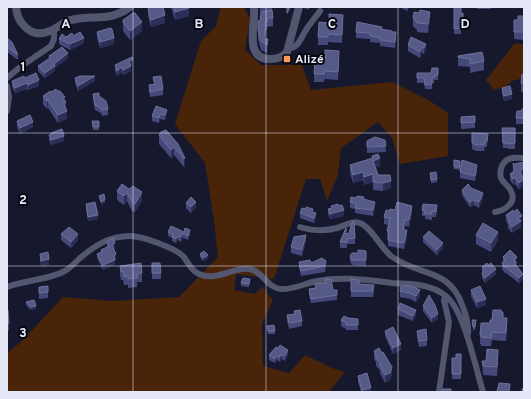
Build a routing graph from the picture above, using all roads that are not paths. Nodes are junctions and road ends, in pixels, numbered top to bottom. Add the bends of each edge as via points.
1 (16, 7) edge
2 (130, 7) edge
3 (254, 7) edge
4 (299, 7) edge
5 (320, 11) dead end
6 (54, 28) junction
7 (289, 48) junction
8 (7, 78) edge
9 (7, 86) edge
10 (7, 111) edge
11 (524, 158) edge
12 (495, 212) dead end
13 (300, 227) dead end
14 (7, 287) edge
15 (446, 296) junction
16 (467, 336) junction
17 (439, 392) edge
18 (483, 392) edge

1 - 6 street via 17,16 29,30 38,34
2 - 6 street via 111,17 72,19
3 - 7 street via 252,43 255,51 261,57 269,59 284,55
4 - 7 street
5 - 7 street via 296,45
6 - 8 street via 51,46
9 - 10 street
11 - 12 street via 514,157 507,160 502,167 500,176 511,191 511,205
13 - 16 street via 307,230 330,229 354,222 365,226 393,257 439,276 453,287 466,316
14 - 15 street via 67,270 101,243 115,237 132,236 179,253 194,270 207,276 251,269 268,284 283,289 341,278 418,285
15 - 16 street via 454,304
15 - 17 street via 444,300 449,322
16 - 18 street

